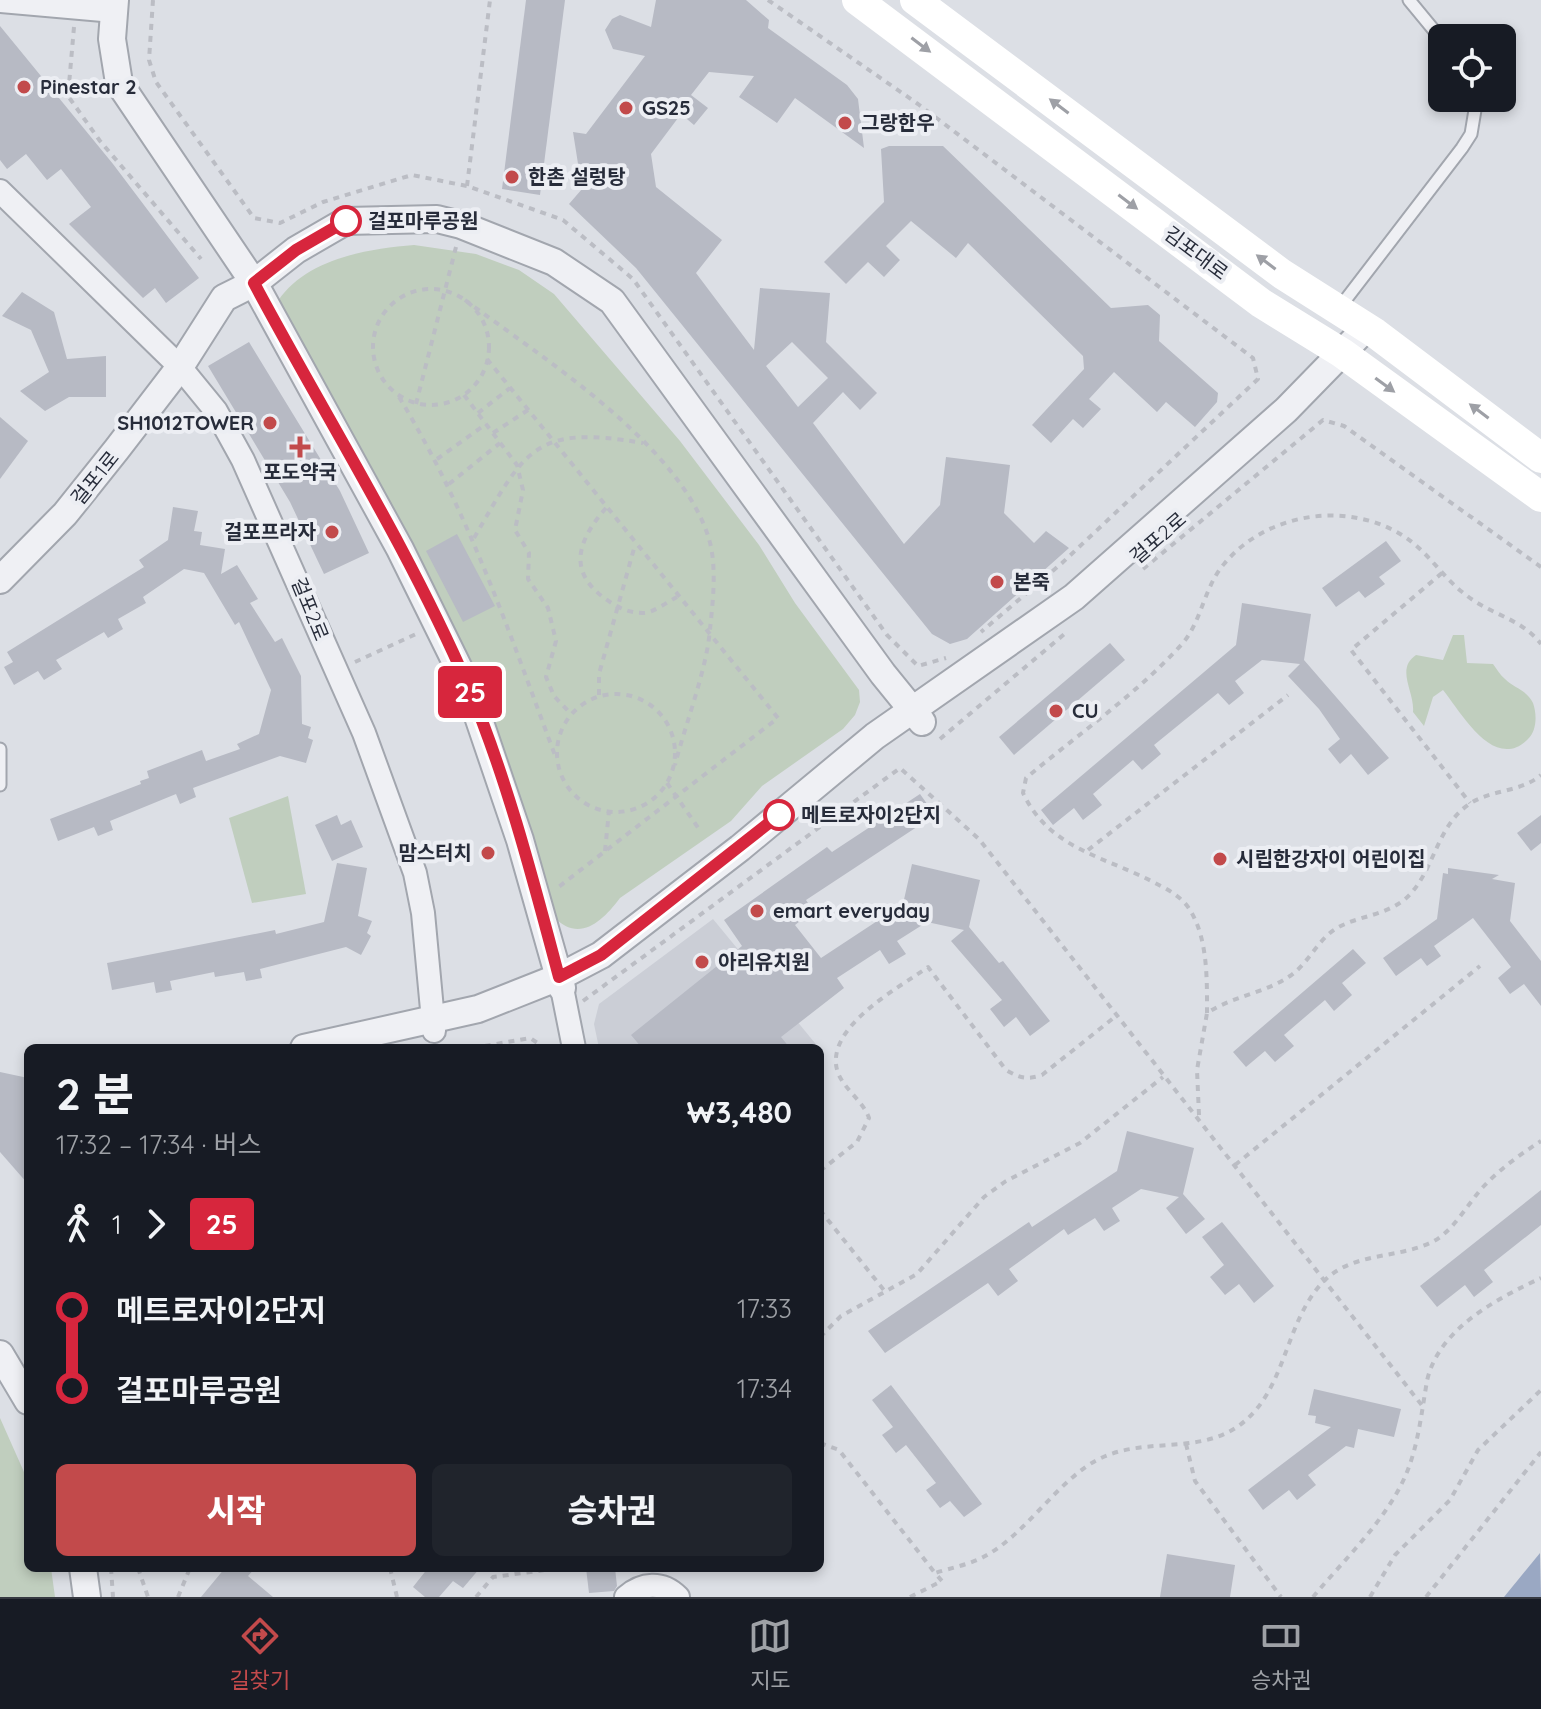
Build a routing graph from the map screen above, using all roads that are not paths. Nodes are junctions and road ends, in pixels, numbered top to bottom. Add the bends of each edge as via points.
1 (857, 0) edge
2 (915, 0) edge
3 (1409, 0) edge
4 (0, 1) edge
5 (114, 6) edge
6 (1429, 24) edge
7 (1475, 112) edge
8 (0, 191) edge
9 (254, 283) junction
10 (1337, 311) junction
11 (1370, 330) junction
12 (1345, 356) junction
13 (180, 367) junction
14 (1541, 458) edge
15 (1541, 497) edge
16 (0, 580) edge
17 (917, 716) junction
18 (0, 749) edge
19 (0, 785) edge
20 (560, 982) junction
21 (433, 1026) junction
22 (327, 1044) edge
23 (374, 1044) edge
24 (573, 1044) edge
25 (0, 1354) edge
26 (24, 1394) edge
27 (84, 1572) edge
28 (648, 1577) edge
29 (87, 1597) edge
30 (626, 1597) edge
31 (678, 1597) edge

1 -> 12 main road, 김포대로 via 1261,303
10 -> 2 main road, 김포대로
3 - 6 lane
4 - 5 street
5 - 9 street via 112,39 119,83
7 - 10 lane via 1462,148
8 - 13 street, 걸포2로
9 - 13 street, 걸포1로 via 224,298
9 - 17 street via 346,221 437,219 554,262 612,301
9 - 20 street via 473,701
10 - 11 main road, 김포대로
11 - 12 street, 걸포2로
14 -> 11 main road, 김포대로
12 -> 15 main road, 김포대로
12 - 17 street, 걸포2로 via 1074,597
13 - 16 street, 걸포1로 via 65,514
13 - 21 street, 걸포2로 via 216,411 243,460 364,733 415,873
17 - 20 street, 걸포2로
18 - 19 lane
20 - 21 street, 걸포2로
20 - 24 street
21 - 22 street
21 - 23 street
25 - 26 street
27 - 29 street
28 - 30 street
28 - 31 street

